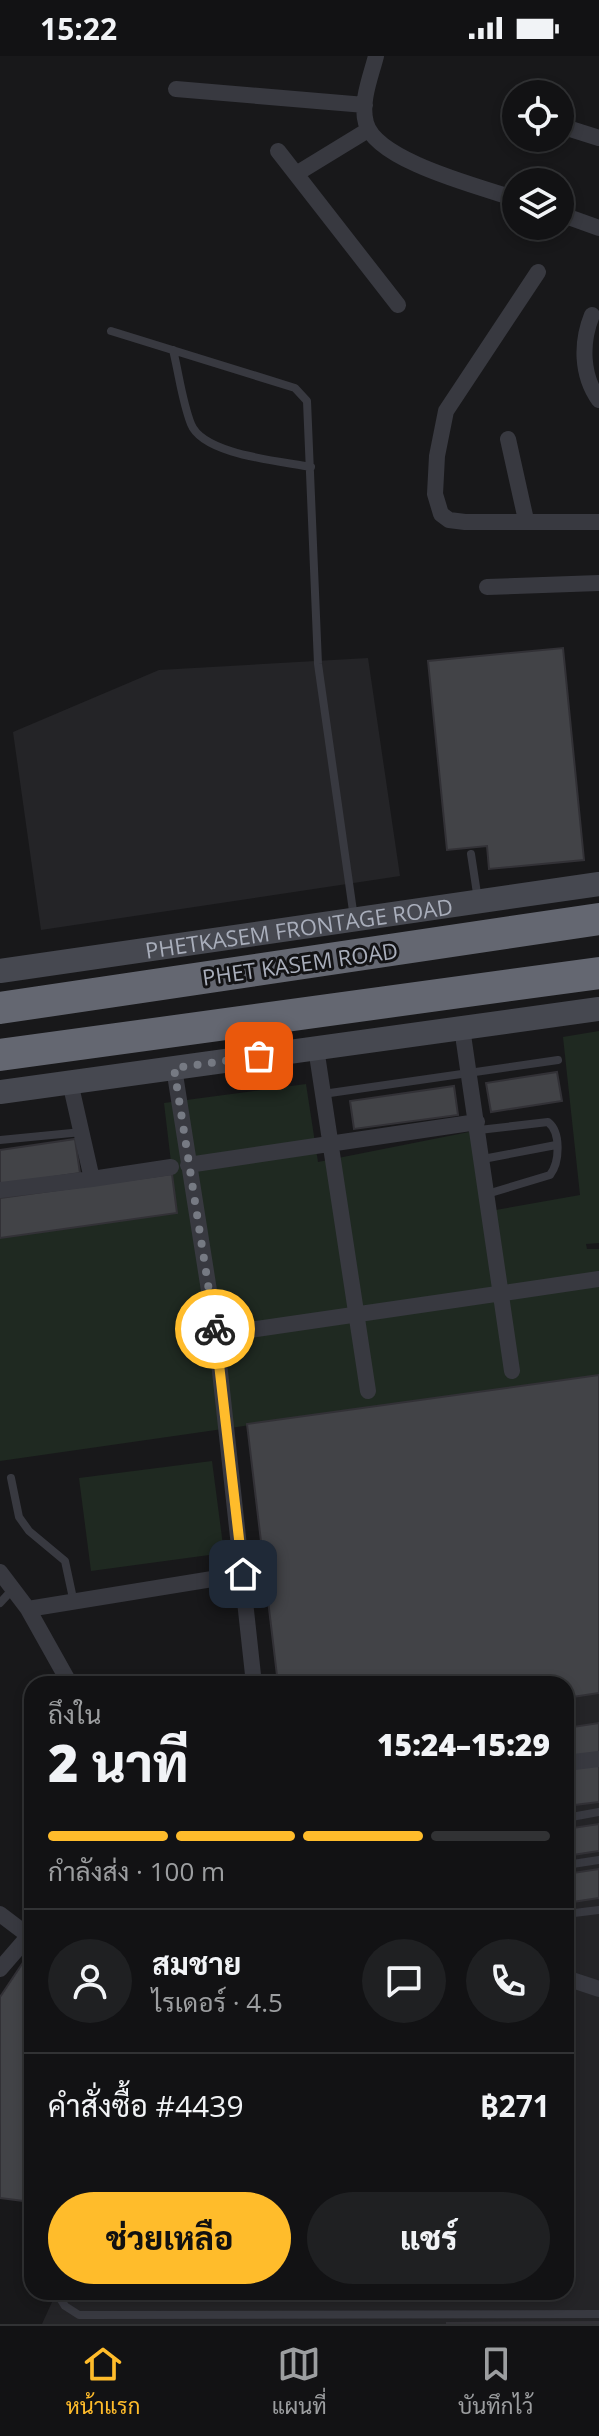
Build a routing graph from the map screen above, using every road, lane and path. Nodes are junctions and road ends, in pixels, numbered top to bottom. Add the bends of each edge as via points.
1 (376, 56) edge
2 (176, 89) dead end
3 (365, 105) junction
4 (368, 130) junction
5 (574, 130) edge
6 (599, 138) edge
7 (278, 151) dead end
8 (296, 174) junction
9 (502, 194) edge
10 (574, 219) edge
11 (599, 228) edge
12 (538, 272) dead end
13 (398, 305) dead end
14 (592, 315) dead end
15 (111, 331) dead end
16 (173, 350) junction
17 (599, 400) edge
18 (508, 439) dead end
19 (311, 467) junction
20 (526, 520) junction
21 (599, 522) edge
22 (599, 583) edge
23 (487, 587) dead end
24 (471, 854) dead end
25 (599, 884) edge
26 (478, 901) junction
27 (354, 919) junction
28 (599, 919) edge
29 (0, 971) edge
30 (599, 973) edge
31 (0, 1008) edge
32 (599, 1009) edge
33 (462, 1028) junction
34 (316, 1048) junction
35 (0, 1055) edge
36 (558, 1060) dead end
37 (174, 1068) junction
38 (470, 1072) junction
39 (70, 1082) junction
40 (0, 1092) edge
41 (323, 1094) junction
42 (478, 1126) junction
43 (83, 1132) junction
44 (0, 1140) edge
45 (331, 1144) junction
46 (556, 1145) junction
47 (483, 1159) junction
48 (180, 1166) junction
49 (92, 1179) junction
50 (0, 1190) edge
51 (487, 1194) junction
52 (599, 1279) edge
53 (501, 1293) junction
54 (356, 1314) junction
55 (216, 1335) junction
56 (512, 1371) dead end
57 (368, 1391) dead end
58 (11, 1478) dead end
59 (0, 1572) edge
60 (243, 1574) junction
61 (12, 1590) junction
62 (0, 1603) edge
63 (74, 1603) junction
64 (28, 1609) junction
65 (66, 1676) edge
66 (253, 1676) edge
67 (599, 1759) edge
68 (574, 1762) edge
69 (599, 1812) edge
70 (574, 1817) edge
71 (599, 1860) edge
72 (574, 1864) edge
73 (599, 1910) edge
74 (574, 1913) edge
75 (0, 1914) edge
76 (24, 1930) edge
77 (24, 1941) edge
78 (0, 1969) edge
79 (574, 1981) edge
80 (599, 1989) edge
81 (61, 2300) edge
82 (599, 2314) edge

1 - 3 street
2 - 3 street
3 - 4 street
4 - 8 street
4 - 9 street via 394,152 421,165
5 - 6 street
7 - 8 street
8 - 13 street
10 - 11 street
12 - 20 street via 446,411 435,494 441,514 449,520
14 - 17 street via 584,354
15 - 16 lane
16 - 19 lane via 192,426 201,437 221,449
16 - 19 lane via 304,394
18 - 20 street
19 - 27 lane via 318,664
20 - 21 street
22 - 23 street
24 - 26 lane
25 - 26 main road, PHETKASEM FRONTAGE ROAD
26 - 27 main road, PHETKASEM FRONTAGE ROAD
27 - 29 main road, PHETKASEM FRONTAGE ROAD
28 - 31 highway, PHET KASEM ROAD
30 - 35 highway
32 - 33 main road
33 - 34 main road
33 - 38 street
34 - 37 main road
34 - 41 street
36 - 38 lane
37 - 39 main road
37 - 48 street
38 - 41 lane
38 - 42 street
39 - 40 main road
39 - 43 street
41 - 45 street
42 - 45 street
42 - 46 lane via 548,1122
42 - 47 street
43 - 44 lane
43 - 49 street
45 - 48 street
45 - 54 street
46 - 47 lane
46 - 51 lane via 550,1175
47 - 51 street
48 - 49 street
48 - 55 street
49 - 50 street
51 - 53 street
52 - 53 street
53 - 54 street
53 - 56 street
54 - 55 street
54 - 57 street
55 - 60 street
58 - 63 lane via 19,1517 65,1561
59 - 61 street
60 - 63 street
60 - 66 street
61 - 62 lane
61 - 64 street
63 - 64 street
64 - 65 street
67 - 68 street
69 - 70 lane
71 - 72 lane
73 - 74 lane
75 - 76 street
77 - 78 street
79 - 80 street
81 - 82 lane via 79,2315

